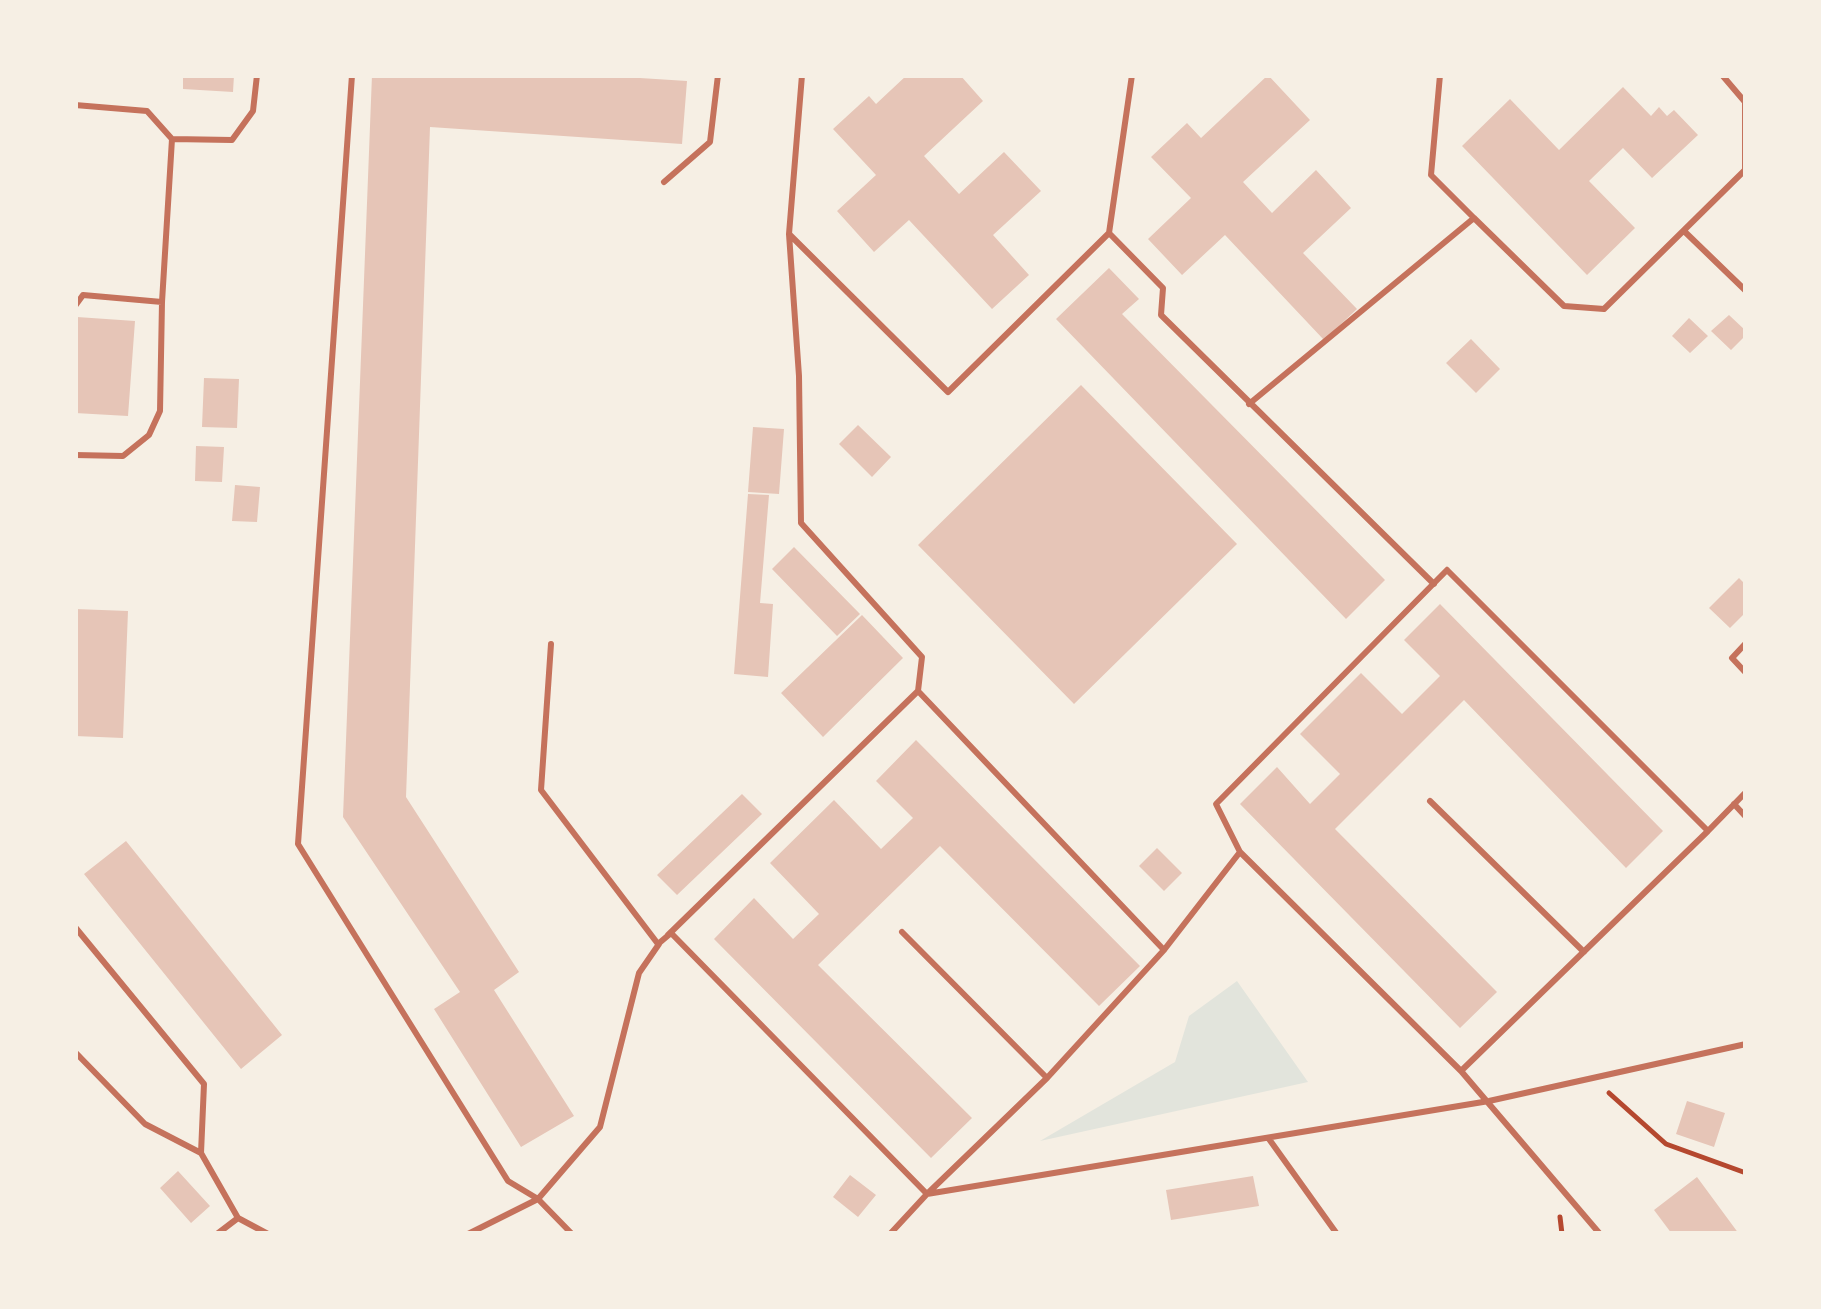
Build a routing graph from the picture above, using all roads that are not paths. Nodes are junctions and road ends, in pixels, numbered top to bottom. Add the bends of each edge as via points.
1 (256, 75) edge
2 (352, 75) edge
3 (718, 75) edge
4 (802, 75) edge
5 (1132, 75) edge
6 (1440, 75) edge
7 (1722, 75) edge
8 (1746, 102) edge
9 (75, 106) edge
10 (172, 139) junction
11 (664, 182) dead end
12 (1474, 218) junction
13 (1684, 231) junction
14 (1108, 233) junction
15 (789, 234) junction
16 (1746, 292) edge
17 (162, 302) junction
18 (75, 306) edge
19 (1249, 404) junction
20 (75, 455) edge
21 (1433, 585) junction
22 (1746, 643) edge
23 (550, 644) dead end
24 (1746, 673) edge
25 (918, 691) junction
26 (1746, 792) edge
27 (1430, 801) dead end
28 (1734, 804) junction
29 (1746, 817) edge
30 (1708, 832) junction
31 (1240, 852) junction
32 (75, 928) edge
33 (902, 932) dead end
34 (671, 933) junction
35 (658, 944) junction
36 (1164, 950) junction
37 (1584, 952) junction
38 (1746, 1044) edge
39 (75, 1052) edge
40 (1462, 1071) junction
41 (1047, 1078) junction
42 (1489, 1101) junction
43 (1268, 1139) junction
44 (201, 1152) junction
45 (927, 1194) junction
46 (538, 1199) junction
47 (238, 1218) junction
48 (893, 1233) edge
49 (217, 1234) edge
50 (268, 1234) edge
51 (468, 1234) edge
52 (572, 1234) edge
53 (1337, 1234) edge
54 (1600, 1234) edge

1 - 10 lane via 253,111 232,140
2 - 46 lane via 298,844 508,1181
3 - 11 lane via 710,142
4 - 15 lane
5 - 14 lane
6 - 12 lane via 1431,174
7 - 8 lane
8 - 13 lane via 1746,170
9 - 10 lane via 147,111
10 - 17 lane
12 - 13 lane via 1564,306 1604,308
12 - 19 lane
13 - 16 lane
14 - 15 lane via 948,392
14 - 19 lane via 1163,288 1161,315
15 - 25 lane via 800,376 801,523 922,656
17 - 18 lane via 84,295
17 - 20 lane via 160,411 149,435 123,456
19 - 21 lane
21 - 30 lane via 1448,570
21 - 31 lane via 1216,804
22 - 24 lane via 1732,658
23 - 35 lane via 541,790
25 - 34 lane
25 - 36 lane
26 - 28 lane
27 - 37 lane
28 - 29 lane
28 - 30 lane
30 - 37 lane
31 - 36 lane
31 - 40 lane
32 - 44 lane via 204,1084
33 - 41 lane
34 - 35 lane
34 - 45 lane
35 - 46 lane via 639,974 600,1127
36 - 41 lane
37 - 40 lane
38 - 42 lane
39 - 44 lane via 145,1124
40 - 42 lane
41 - 45 lane
42 - 43 lane
42 - 54 lane
43 - 45 lane
43 - 53 lane
44 - 47 lane
45 - 48 lane
46 - 51 lane
46 - 52 lane
47 - 49 lane
47 - 50 lane

